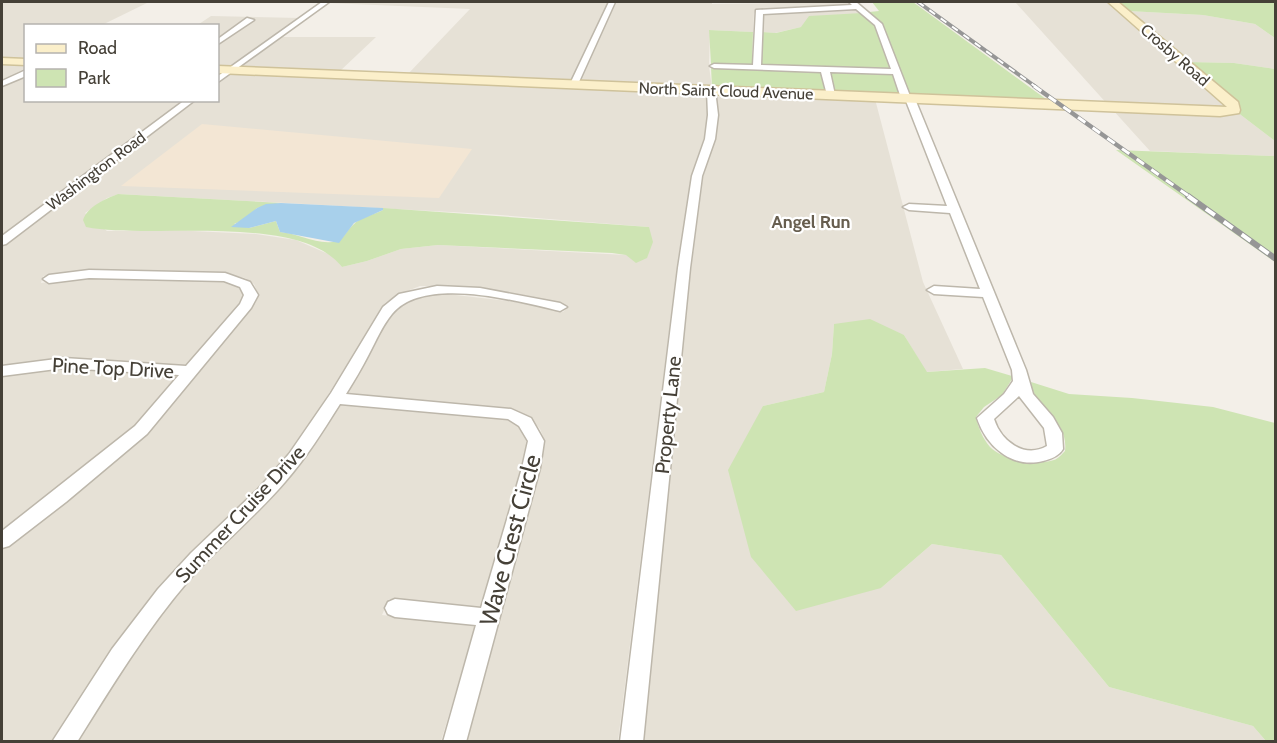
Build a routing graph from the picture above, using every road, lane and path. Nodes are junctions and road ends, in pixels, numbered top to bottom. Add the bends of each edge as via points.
1 (326, 2) edge
2 (612, 2) edge
3 (1113, 2) edge
4 (855, 4) edge
5 (250, 20) dead end
6 (219, 41) edge
7 (2, 61) edge
8 (24, 62) edge
9 (714, 66) dead end
10 (757, 67) junction
11 (825, 69) junction
12 (219, 70) edge
13 (232, 70) junction
14 (896, 72) junction
15 (24, 73) edge
16 (219, 79) edge
17 (2, 84) edge
18 (574, 84) junction
19 (711, 90) junction
20 (831, 95) junction
21 (908, 98) junction
22 (188, 102) edge
23 (1234, 110) joint
24 (909, 207) dead end
25 (955, 210) junction
26 (2, 241) edge
27 (49, 279) dead end
28 (934, 290) dead end
29 (988, 293) junction
30 (560, 307) dead end
31 (2, 371) edge
32 (189, 371) junction
33 (1021, 381) junction
34 (334, 398) junction
35 (2, 541) edge
36 (395, 608) dead end
37 (489, 618) junction
38 (63, 741) edge
39 (454, 741) edge
40 (631, 741) edge

1 - 13 street
2 - 18 street
3 - 23 street, Crosby Road via 1233,105
4 - 10 street via 759,12
4 - 14 street via 878,24
5 - 6 street
7 - 8 street
9 - 10 street
10 - 11 street
11 - 14 street
11 - 20 street
12 - 13 street, North Saint Cloud Avenue
13 - 16 street
13 - 18 street, North Saint Cloud Avenue
14 - 21 street
15 - 17 street
18 - 19 street, North Saint Cloud Avenue
19 - 20 street, North Saint Cloud Avenue
19 - 40 street, Property Lane via 710,139 697,176 684,268
20 - 21 street, North Saint Cloud Avenue
21 - 23 street, North Saint Cloud Avenue
21 - 25 street
22 - 26 street, Washington Road
24 - 25 street
25 - 29 street
27 - 32 street via 89,274 225,277 239,281 251,291 246,305
28 - 29 street
29 - 33 street
30 - 34 street, Summer Cruise Drive via 440,289 413,292 392,304
31 - 32 street, Pine Top Drive via 64,363
32 - 35 street via 124,447
33 - 33 street via 1027,397 1053,427 1057,438 1055,449 1048,455 1007,451 999,446 986,425 985,418 1010,398
34 - 37 street, Wave Crest Circle via 511,414 532,431 536,441 531,468
34 - 38 street, Summer Cruise Drive via 268,490 183,574 143,621
36 - 37 street
37 - 39 street, Wave Crest Circle

